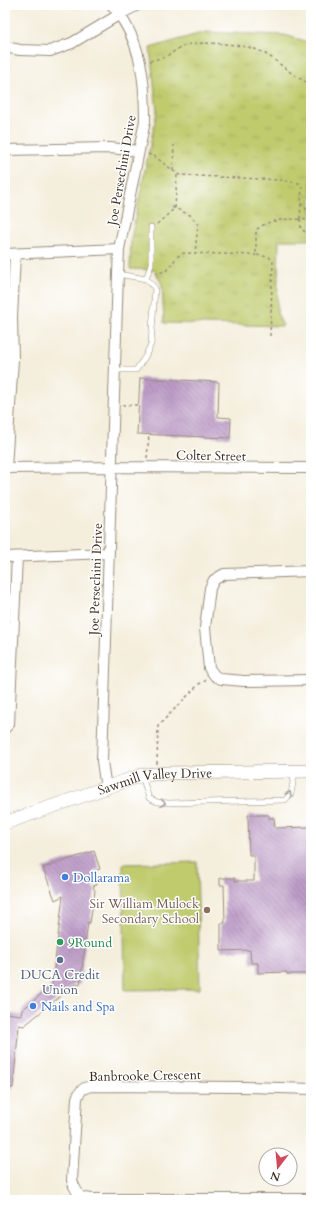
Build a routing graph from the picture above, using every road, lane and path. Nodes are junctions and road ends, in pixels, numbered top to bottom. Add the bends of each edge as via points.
1 (112, 5) edge
2 (138, 5) edge
3 (120, 14) junction
4 (5, 47) edge
5 (140, 63) junction
6 (311, 84) edge
7 (174, 145) dead end
8 (5, 150) edge
9 (139, 151) junction
10 (173, 171) junction
11 (177, 174) junction
12 (301, 203) junction
13 (172, 207) dead end
14 (175, 208) junction
15 (311, 214) edge
16 (300, 219) junction
17 (311, 220) edge
18 (157, 224) dead end
19 (151, 227) dead end
20 (311, 236) edge
21 (119, 249) junction
22 (195, 253) junction
23 (10, 254) edge
24 (259, 256) junction
25 (118, 274) junction
26 (146, 279) junction
27 (270, 336) dead end
28 (114, 370) junction
29 (114, 405) junction
30 (138, 405) dead end
31 (149, 435) dead end
32 (112, 467) junction
33 (6, 468) edge
34 (146, 468) junction
35 (311, 468) edge
36 (108, 553) junction
37 (5, 557) edge
38 (17, 557) junction
39 (311, 571) edge
40 (215, 676) junction
41 (311, 680) edge
42 (5, 728) edge
43 (295, 771) junction
44 (311, 771) edge
45 (157, 774) junction
46 (142, 775) junction
47 (106, 789) junction
48 (5, 823) edge
49 (311, 1089) edge
50 (311, 1199) edge

1 - 3 street, Joe Persechini Drive
2 - 3 street
3 - 4 street via 72,43 50,51
3 - 5 street, Joe Persechini Drive via 131,33
5 - 6 path via 164,57 188,45 238,45 260,50 290,73
5 - 9 street, Joe Persechini Drive via 145,115
7 - 10 path
8 - 9 street via 110,148
9 - 10 path via 154,156
9 - 21 street, Joe Persechini Drive
10 - 11 path
11 - 12 path via 291,181 302,185
11 - 14 path
12 - 15 path
12 - 16 path
13 - 14 path
14 - 18 path
14 - 22 path via 190,214 198,224
16 - 17 path
16 - 20 path via 301,229
16 - 24 path via 274,221 257,229 256,255
19 - 26 lane via 151,265
21 - 23 street
21 - 25 street, Joe Persechini Drive
22 - 24 path
22 - 26 path via 178,256 165,272 158,272
23 - 33 street via 13,359
24 - 27 path via 269,257 273,261
25 - 26 lane
25 - 28 street, Joe Persechini Drive
26 - 28 lane via 154,288 151,344 136,370
28 - 29 street, Joe Persechini Drive
29 - 30 path
29 - 32 street, Joe Persechini Drive
31 - 34 path
32 - 33 street, Colter Street
32 - 34 street, Colter Street
32 - 36 street, Joe Persechini Drive
34 - 35 street, Colter Street
36 - 38 street
36 - 47 street, Joe Persechini Drive via 102,761
37 - 38 street
38 - 42 street via 9,724
39 - 40 street via 224,574 214,580 210,588 205,628 209,668
40 - 41 street via 244,681
40 - 45 path via 199,684 158,726
43 - 44 street, Sawmill Valley Drive
43 - 45 street, Sawmill Valley Drive
46 -> 43 lane via 149,798 157,802 270,801 285,800 292,794
45 - 46 street, Sawmill Valley Drive
46 - 47 street, Sawmill Valley Drive
47 - 48 street, Sawmill Valley Drive
49 - 50 street, Banbrooke Crescent via 85,1087 77,1098 72,1180 80,1197 91,1199

